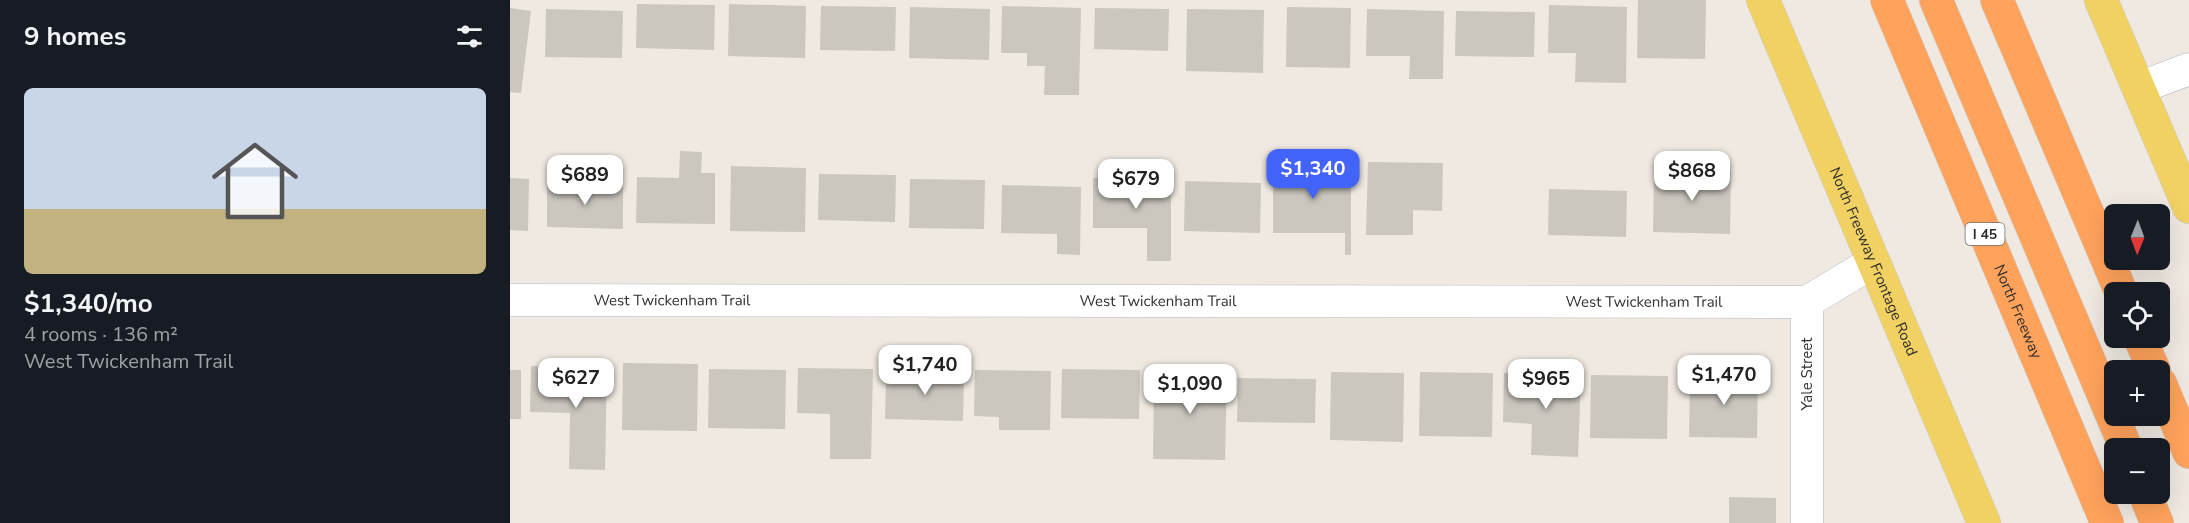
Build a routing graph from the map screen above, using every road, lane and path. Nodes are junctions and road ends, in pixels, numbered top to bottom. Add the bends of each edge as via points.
1 (1763, 0) edge
2 (1887, 0) edge
3 (1936, 0) edge
4 (1997, 0) edge
5 (2102, 0) edge
6 (2189, 69) edge
7 (2139, 88) junction
8 (2189, 207) edge
9 (1873, 262) junction
10 (2117, 282) edge
11 (510, 300) edge
12 (1807, 302) junction
13 (2170, 402) edge
14 (2170, 407) edge
15 (2122, 438) edge
16 (2189, 438) edge
17 (2189, 452) edge
18 (2085, 468) junction
19 (2149, 504) edge
20 (1807, 523) edge
21 (1984, 523) edge
22 (2090, 523) edge
23 (2107, 523) edge
24 (2157, 523) edge

1 - 9 main road, North Freeway Frontage Road
2 - 18 highway, North Freeway / I 45
3 - 15 highway
4 - 10 highway
5 - 7 main road
6 - 7 street
7 - 8 main road
9 - 12 street
9 - 21 main road, North Freeway Frontage Road
11 - 12 street, West Twickenham Trail
12 - 20 street, Yale Street
13 - 16 highway
14 - 17 highway
18 - 22 highway
18 - 23 highway, North Freeway / I 45
19 - 24 highway

